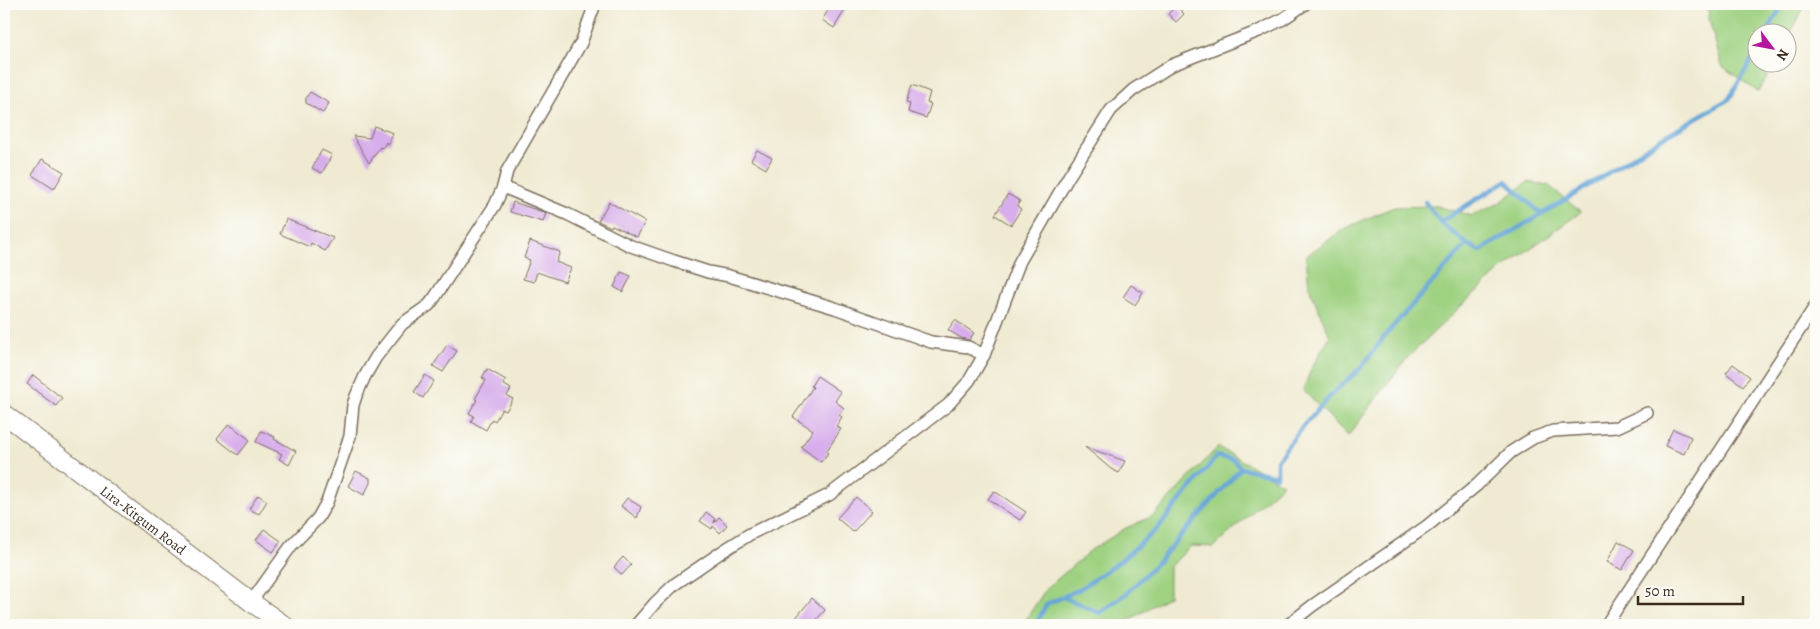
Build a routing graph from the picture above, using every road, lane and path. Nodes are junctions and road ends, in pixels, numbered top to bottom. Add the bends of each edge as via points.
1 (595, 4) edge
2 (1305, 4) edge
3 (502, 187) junction
4 (1816, 305) edge
5 (984, 355) junction
6 (1647, 413) dead end
7 (4, 414) edge
8 (250, 602) junction
9 (284, 625) edge
10 (636, 625) edge
11 (1288, 625) edge
12 (1606, 625) edge

1 - 3 street via 582,43 507,172
2 - 5 street via 1259,31 1172,65 1133,90 1111,110 1020,261
3 - 5 street via 631,246 674,261 835,308 931,342 968,347
3 - 8 street via 495,205 436,297 402,324 376,357 356,396 350,436 327,502 318,518 291,546
4 - 12 street
5 - 10 street via 969,381 948,404 829,495 750,534 675,584
6 - 11 street via 1620,426 1553,431 1533,438 1511,452 1427,526
7 - 8 main road, Lira-Kitgum Road
8 - 9 main road, Lira-Kitgum Road

